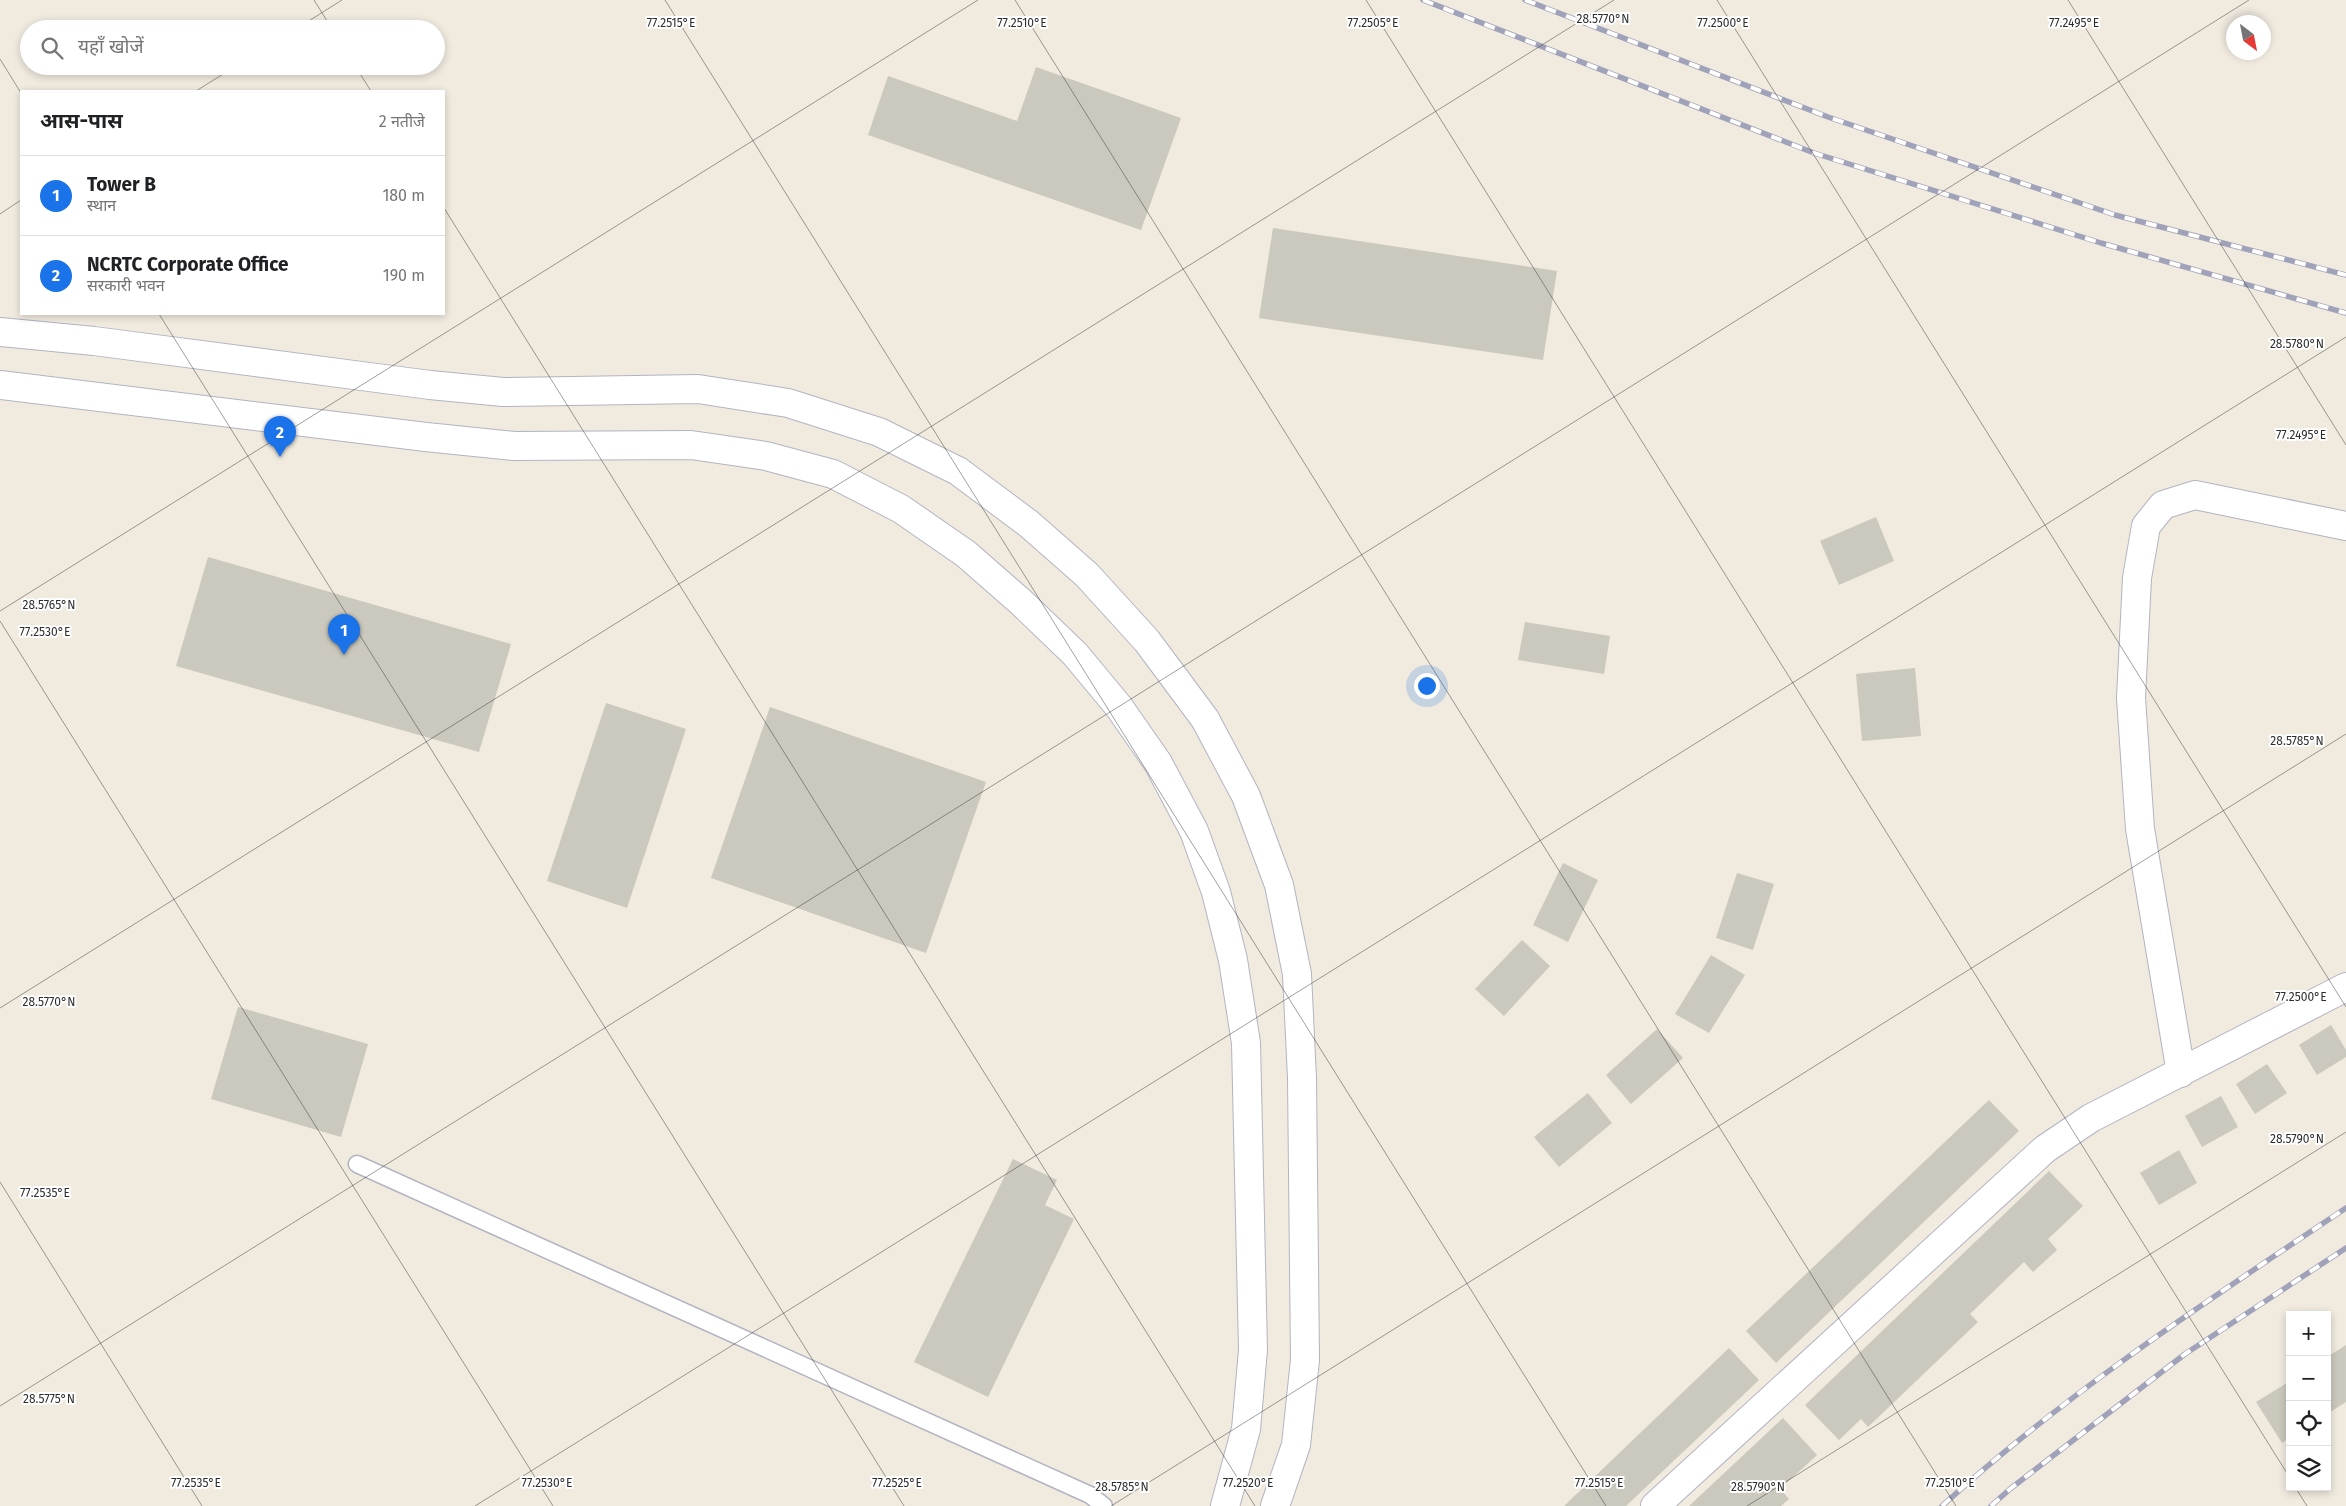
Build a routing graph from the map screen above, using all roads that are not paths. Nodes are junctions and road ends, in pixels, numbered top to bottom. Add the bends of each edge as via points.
1 (0, 332) edge
2 (0, 385) edge
3 (2346, 526) edge
4 (2346, 987) edge
5 (2181, 1073) junction
6 (357, 1164) dead end
7 (1104, 1506) edge
8 (1225, 1506) edge
9 (1275, 1506) edge
10 (1655, 1506) edge

1 - 9 main road via 503,392 698,389 788,403 879,432 958,471 1029,524 1087,575 1147,641 1205,719 1246,796 1279,885 1292,947 1297,974 1302,1078 1305,1360 1296,1445
2 - 8 main road via 504,445 692,445 766,456 833,474 901,509 966,554 1022,603 1081,662 1119,707 1158,763 1194,831 1216,892 1234,960 1246,1043 1253,1350 1246,1429
3 - 5 main road via 2195,495 2163,505 2146,526 2137,578 2131,698 2134,745 2140,829
4 - 5 main road
5 - 10 main road via 2091,1118 2045,1149
6 - 7 lane via 1081,1491

